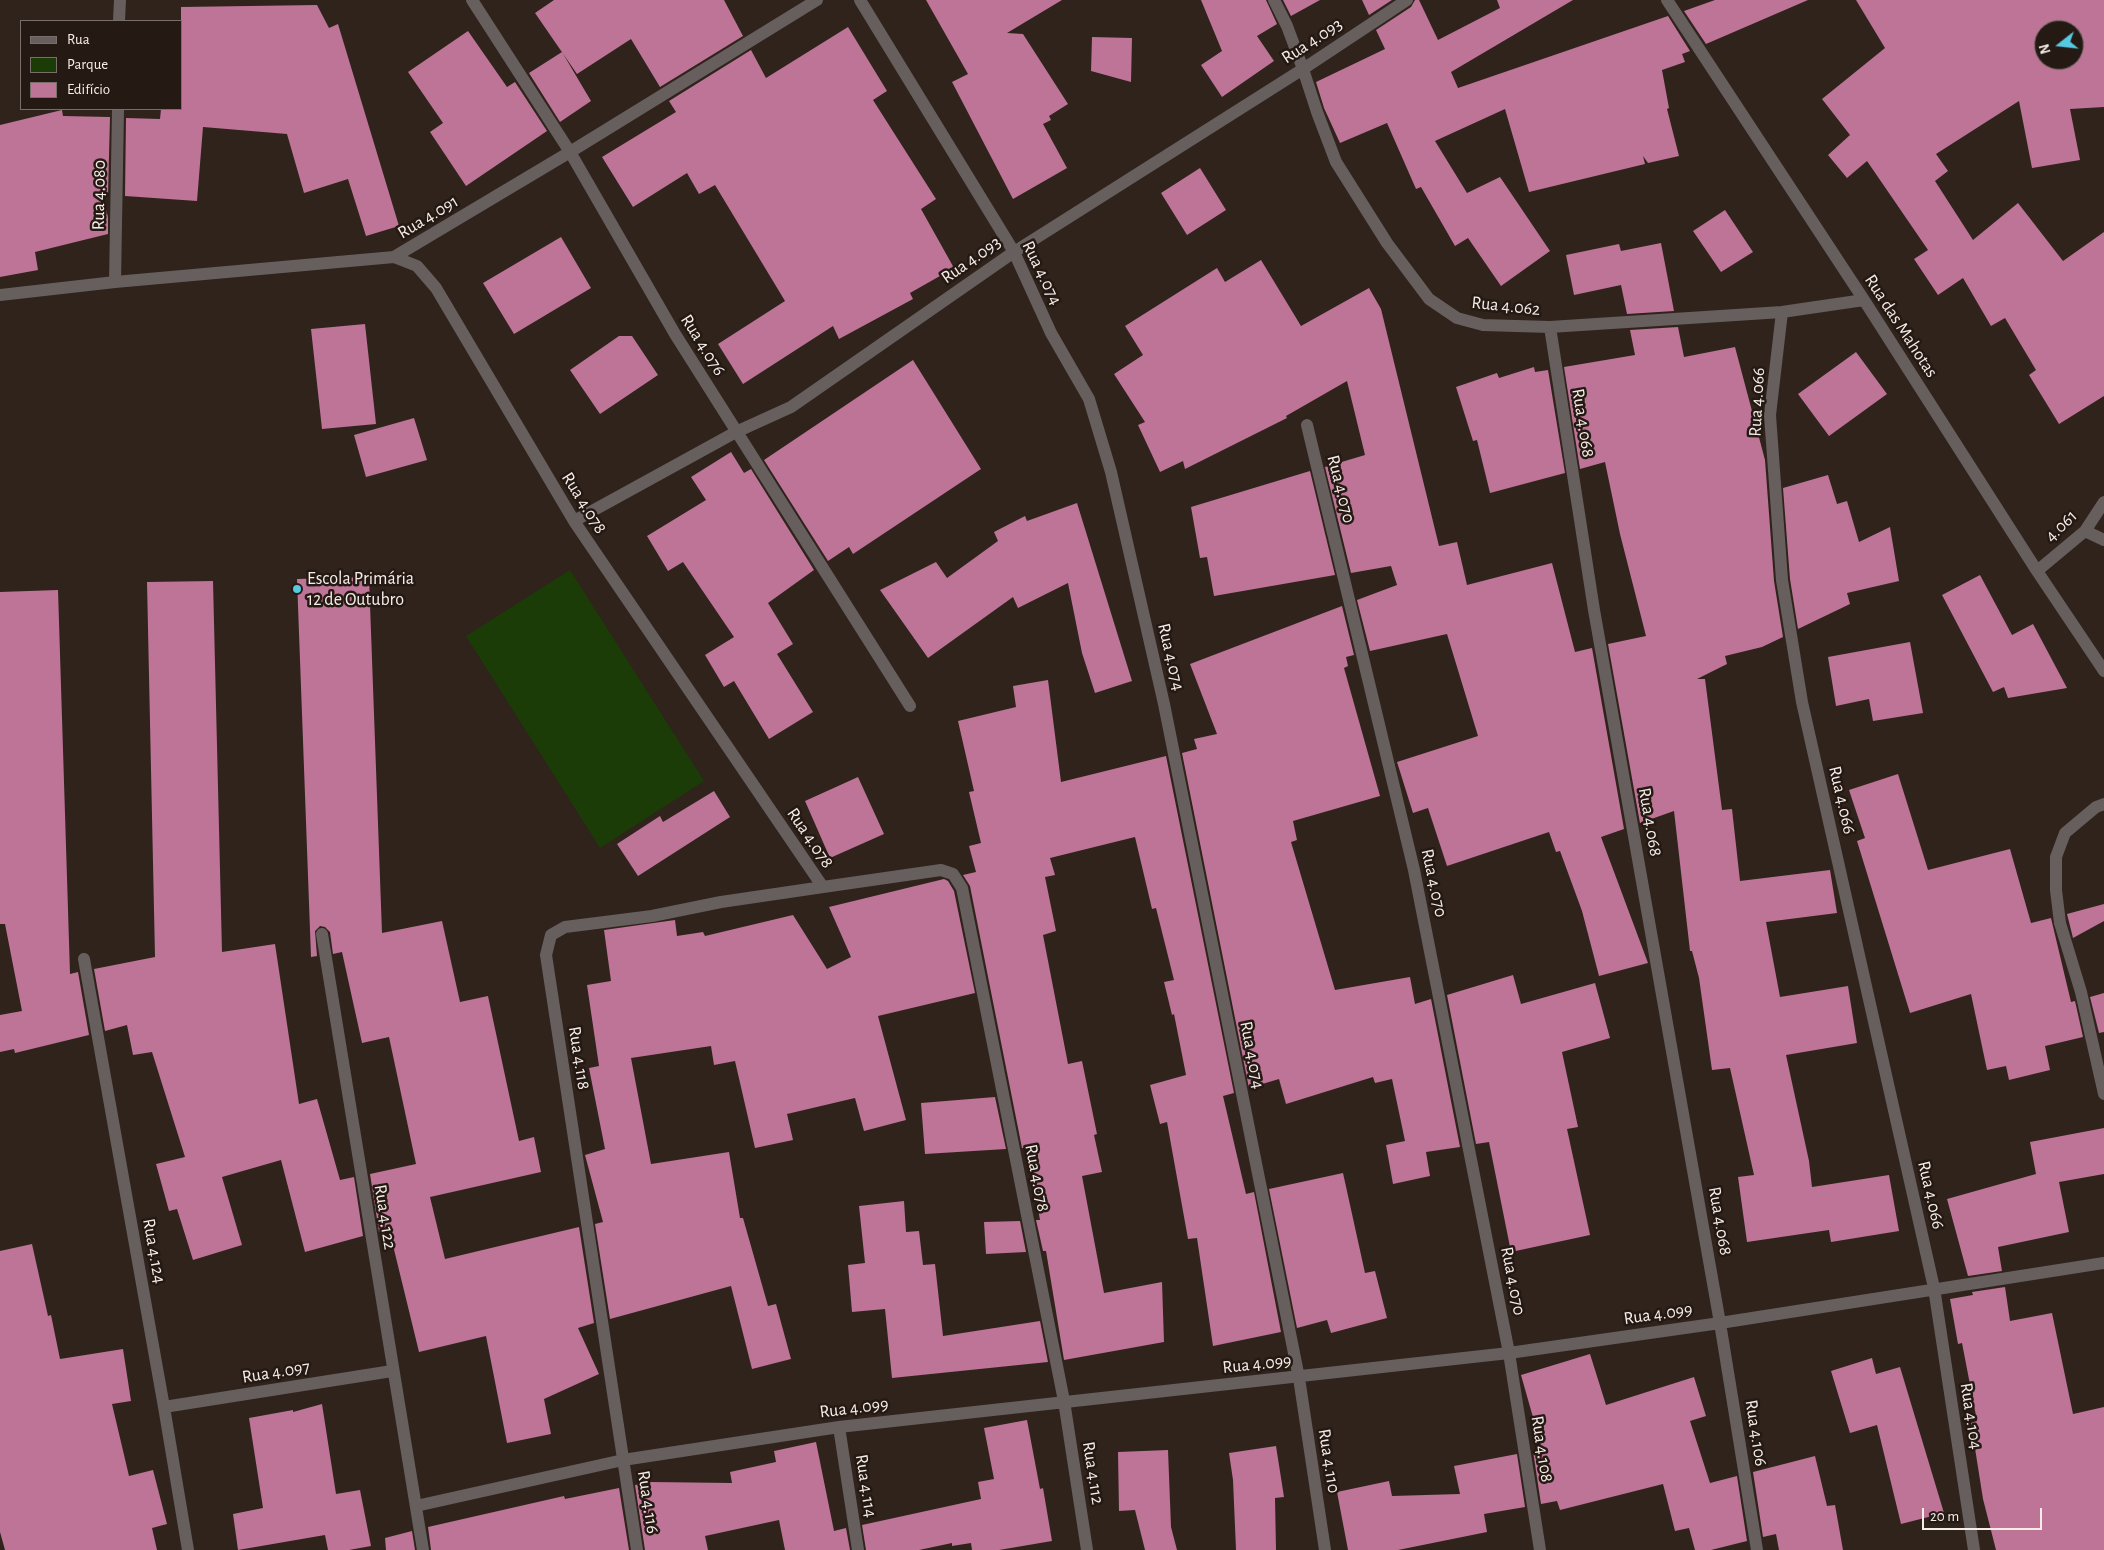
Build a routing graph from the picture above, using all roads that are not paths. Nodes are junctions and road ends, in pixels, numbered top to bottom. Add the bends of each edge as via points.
1 (120, 0) edge
2 (472, 0) edge
3 (817, 0) edge
4 (860, 0) edge
5 (1274, 0) edge
6 (1407, 0) edge
7 (1668, 0) edge
8 (119, 20) edge
9 (1303, 69) junction
10 (118, 110) edge
11 (570, 152) junction
12 (1014, 252) junction
13 (394, 257) junction
14 (115, 282) junction
15 (0, 295) edge
16 (1864, 300) junction
17 (1782, 312) junction
18 (1550, 327) junction
19 (1307, 425) dead end
20 (736, 432) junction
21 (2104, 502) edge
22 (574, 521) junction
23 (2085, 531) junction
24 (2104, 540) edge
25 (2037, 571) junction
26 (2104, 671) edge
27 (910, 706) dead end
28 (2104, 804) edge
29 (823, 887) junction
30 (322, 934) dead end
31 (84, 960) dead end
32 (2104, 1094) edge
33 (2104, 1263) edge
34 (1934, 1288) junction
35 (1720, 1322) junction
36 (1509, 1353) junction
37 (392, 1371) junction
38 (1299, 1378) junction
39 (1064, 1401) junction
40 (164, 1407) junction
41 (839, 1427) junction
42 (623, 1460) junction
43 (416, 1506) junction
44 (188, 1550) edge
45 (423, 1550) edge
46 (638, 1550) edge
47 (858, 1550) edge
48 (1087, 1550) edge
49 (1325, 1550) edge
50 (1540, 1550) edge
51 (1757, 1550) edge
52 (1974, 1550) edge

1 - 8 street
2 - 11 street, Rua 4.076
3 - 11 street, Rua 4.091
4 - 12 street, Rua 4.074
5 - 9 street, Rua 4.062
6 - 9 street, Rua 4.093
7 - 16 street, Rua das Mahotas
9 - 12 street, Rua 4.093
9 - 18 street, Rua 4.062 via 1336,162 1387,243 1429,299 1457,318 1484,324
10 - 14 street, Rua 4.080
11 - 13 street, Rua 4.091
11 - 20 street, Rua 4.076
12 - 20 street, Rua 4.093 via 791,407
12 - 38 street, Rua 4.074 via 1051,333 1089,399 1111,472 1164,704
13 - 14 street, Rua 4.091
13 - 22 street, Rua 4.078 via 417,266 436,288
14 - 15 street, Rua 4.091
16 - 17 street, Rua 4.062
16 - 25 street, Rua das Mahotas
17 - 18 street, Rua 4.062
17 - 34 street, Rua 4.066 via 1770,415 1782,580 1802,702
18 - 35 street, Rua 4.068 via 1594,610
19 - 36 street, Rua 4.070 via 1414,870
20 - 22 street, Rua 4.093
20 - 27 street, Rua 4.076
21 - 23 street, 4.061
22 - 29 street, Rua 4.078
23 - 24 street
23 - 25 street, 4.061
25 - 26 street, Rua das Mahotas
28 - 32 street via 2066,833 2056,857 2056,890 2060,923 2081,992
29 - 39 street, Rua 4.078 via 941,870 953,874 962,888
29 - 42 street, Rua 4.118 via 565,927 551,935 546,955
30 - 37 street, Rua 4.122
31 - 40 street, Rua 4.124
33 - 34 street, Rua 4.099
34 - 35 street, Rua 4.099
34 - 52 street, Rua 4.104
35 - 36 street, Rua 4.099
35 - 51 street, Rua 4.106
36 - 38 street, Rua 4.099
36 - 50 street, Rua 4.108
37 - 40 street, Rua 4.097
37 - 43 street, Rua 4.122
38 - 39 street, Rua 4.099
38 - 49 street, Rua 4.110
39 - 41 street, Rua 4.099
39 - 48 street, Rua 4.112
40 - 44 street, Rua 4.124
41 - 42 street, Rua 4.099
41 - 47 street, Rua 4.114
42 - 43 street, Rua 4.099
42 - 46 street, Rua 4.116
43 - 45 street, Rua 4.122

